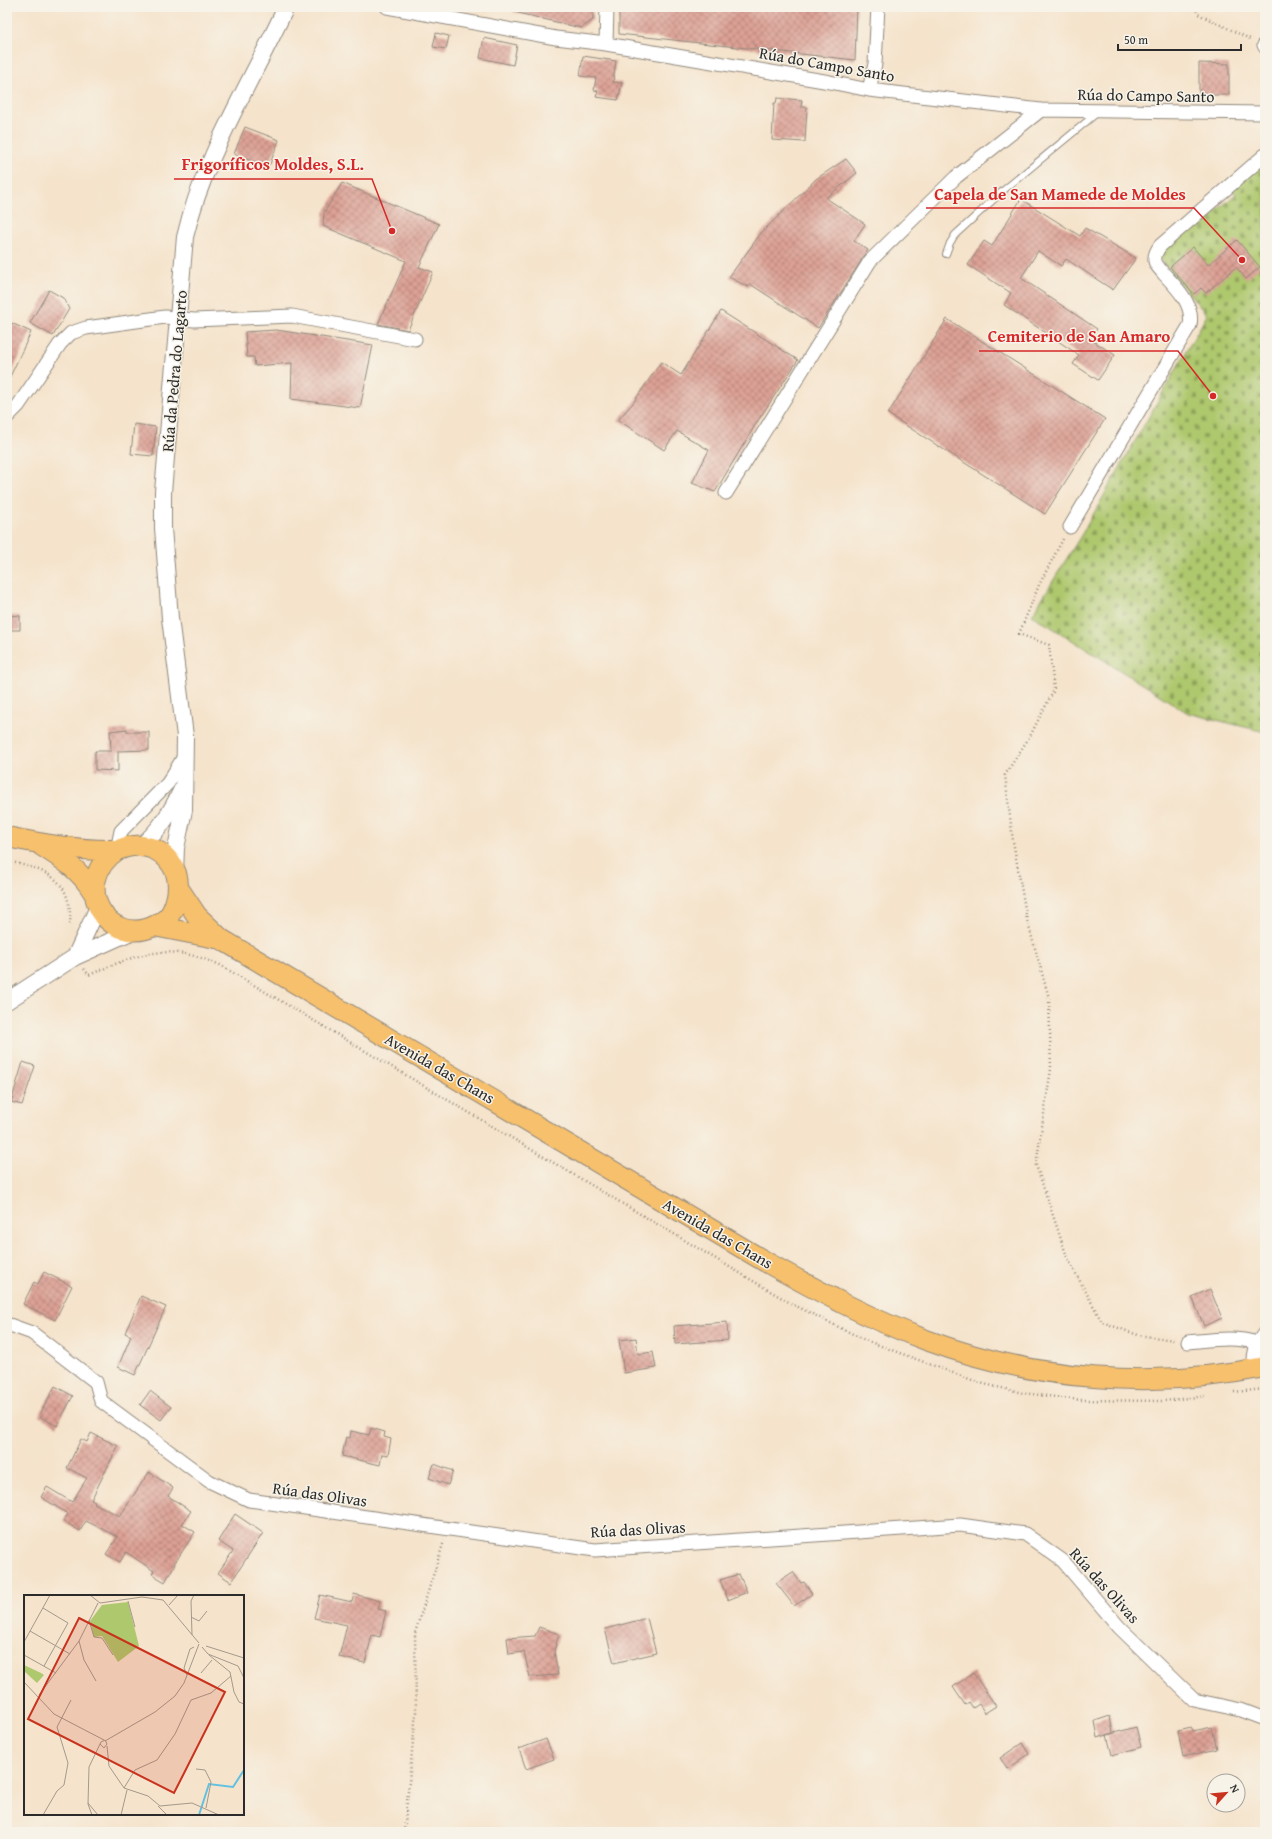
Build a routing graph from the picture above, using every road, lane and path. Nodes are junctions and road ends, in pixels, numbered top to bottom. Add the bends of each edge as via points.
1 (286, 7) edge
2 (387, 7) edge
3 (607, 7) edge
4 (878, 7) edge
5 (1195, 7) edge
6 (606, 44) junction
7 (1264, 46) edge
8 (869, 90) junction
9 (1041, 110) junction
10 (1099, 112) junction
11 (1265, 113) edge
12 (1265, 155) edge
13 (946, 254) dead end
14 (179, 319) junction
15 (415, 339) dead end
16 (7, 417) edge
17 (726, 493) dead end
18 (1070, 527) joint
19 (185, 755) junction
20 (183, 786) junction
21 (7, 837) edge
22 (37, 843) junction
23 (141, 846) junction
24 (117, 850) junction
25 (7, 861) edge
26 (177, 881) junction
27 (96, 900) junction
28 (154, 926) junction
29 (70, 928) dead end
30 (134, 931) junction
31 (221, 939) junction
32 (75, 956) junction
33 (7, 1001) edge
34 (7, 1324) edge
35 (1265, 1332) edge
36 (1188, 1342) joint
37 (1257, 1342) junction
38 (1259, 1369) edge
39 (448, 1530) junction
40 (1265, 1719) edge
41 (404, 1832) edge

1 - 14 street, Rúa da Pedra do Lagarto via 208,166 193,206 185,237
2 - 6 street, Rúa do Campo Santo via 556,38
3 - 6 street
4 - 8 street via 875,64
5 - 7 path via 1198,14
6 - 8 street, Rúa do Campo Santo
8 - 9 street, Rúa do Campo Santo
9 - 10 street, Rúa do Campo Santo
9 - 17 street via 956,177 870,261
10 - 11 street, Rúa do Campo Santo
10 - 13 lane via 1005,189 955,235
12 - 18 street via 1155,253 1158,267 1183,295 1191,317 1190,325
14 - 15 street via 292,316
14 - 16 street via 165,317 86,328 71,333 60,344 18,406
14 - 19 street, Rúa da Pedra do Lagarto via 171,382 163,528
18 - 36 path via 1039,585 1018,634 1049,645 1054,690 1030,736 1005,775 1027,920 1049,998 1051,1069 1036,1165 1067,1257 1102,1322 1138,1335
19 - 20 street, Rúa da Pedra do Lagarto
19 - 24 street via 168,783 121,831
20 - 23 street, Rúa da Pedra do Lagarto via 168,817
20 - 26 street, Rúa da Pedra do Lagarto via 184,810 176,848
21 - 22 main road, Avenida das Chans
22 - 24 main road, Avenida das Chans
22 - 27 main road, Avenida das Chans via 66,861 85,877
23 - 24 main road, Avenida das Chans
23 - 26 main road, Avenida das Chans via 154,849 165,857
24 - 27 main road via 101,865 95,878
25 - 29 path via 36,868 59,882 67,896 71,916
26 - 28 main road, Avenida das Chans via 177,899 172,912
26 - 31 main road, Avenida das Chans via 197,916
27 - 30 main road, Avenida das Chans via 107,919 119,927
27 - 32 street
28 - 30 main road, Avenida das Chans
28 - 31 main road, Avenida das Chans
30 - 32 street
31 - 38 main road, Avenida das Chans via 766,1262 816,1290 891,1326 978,1356 1029,1369 1078,1376 1157,1379 1210,1376
32 - 33 street
34 - 39 street, Rúa das Olivas via 32,1333 96,1382 100,1401 209,1481 250,1500
35 - 37 street
36 - 37 street via 1234,1339
37 - 38 street via 1253,1355
39 - 40 street, Rúa das Olivas via 595,1550 960,1525 1026,1534 1064,1560 1119,1627 1194,1700 1241,1710
39 - 41 path via 415,1633 416,1712

